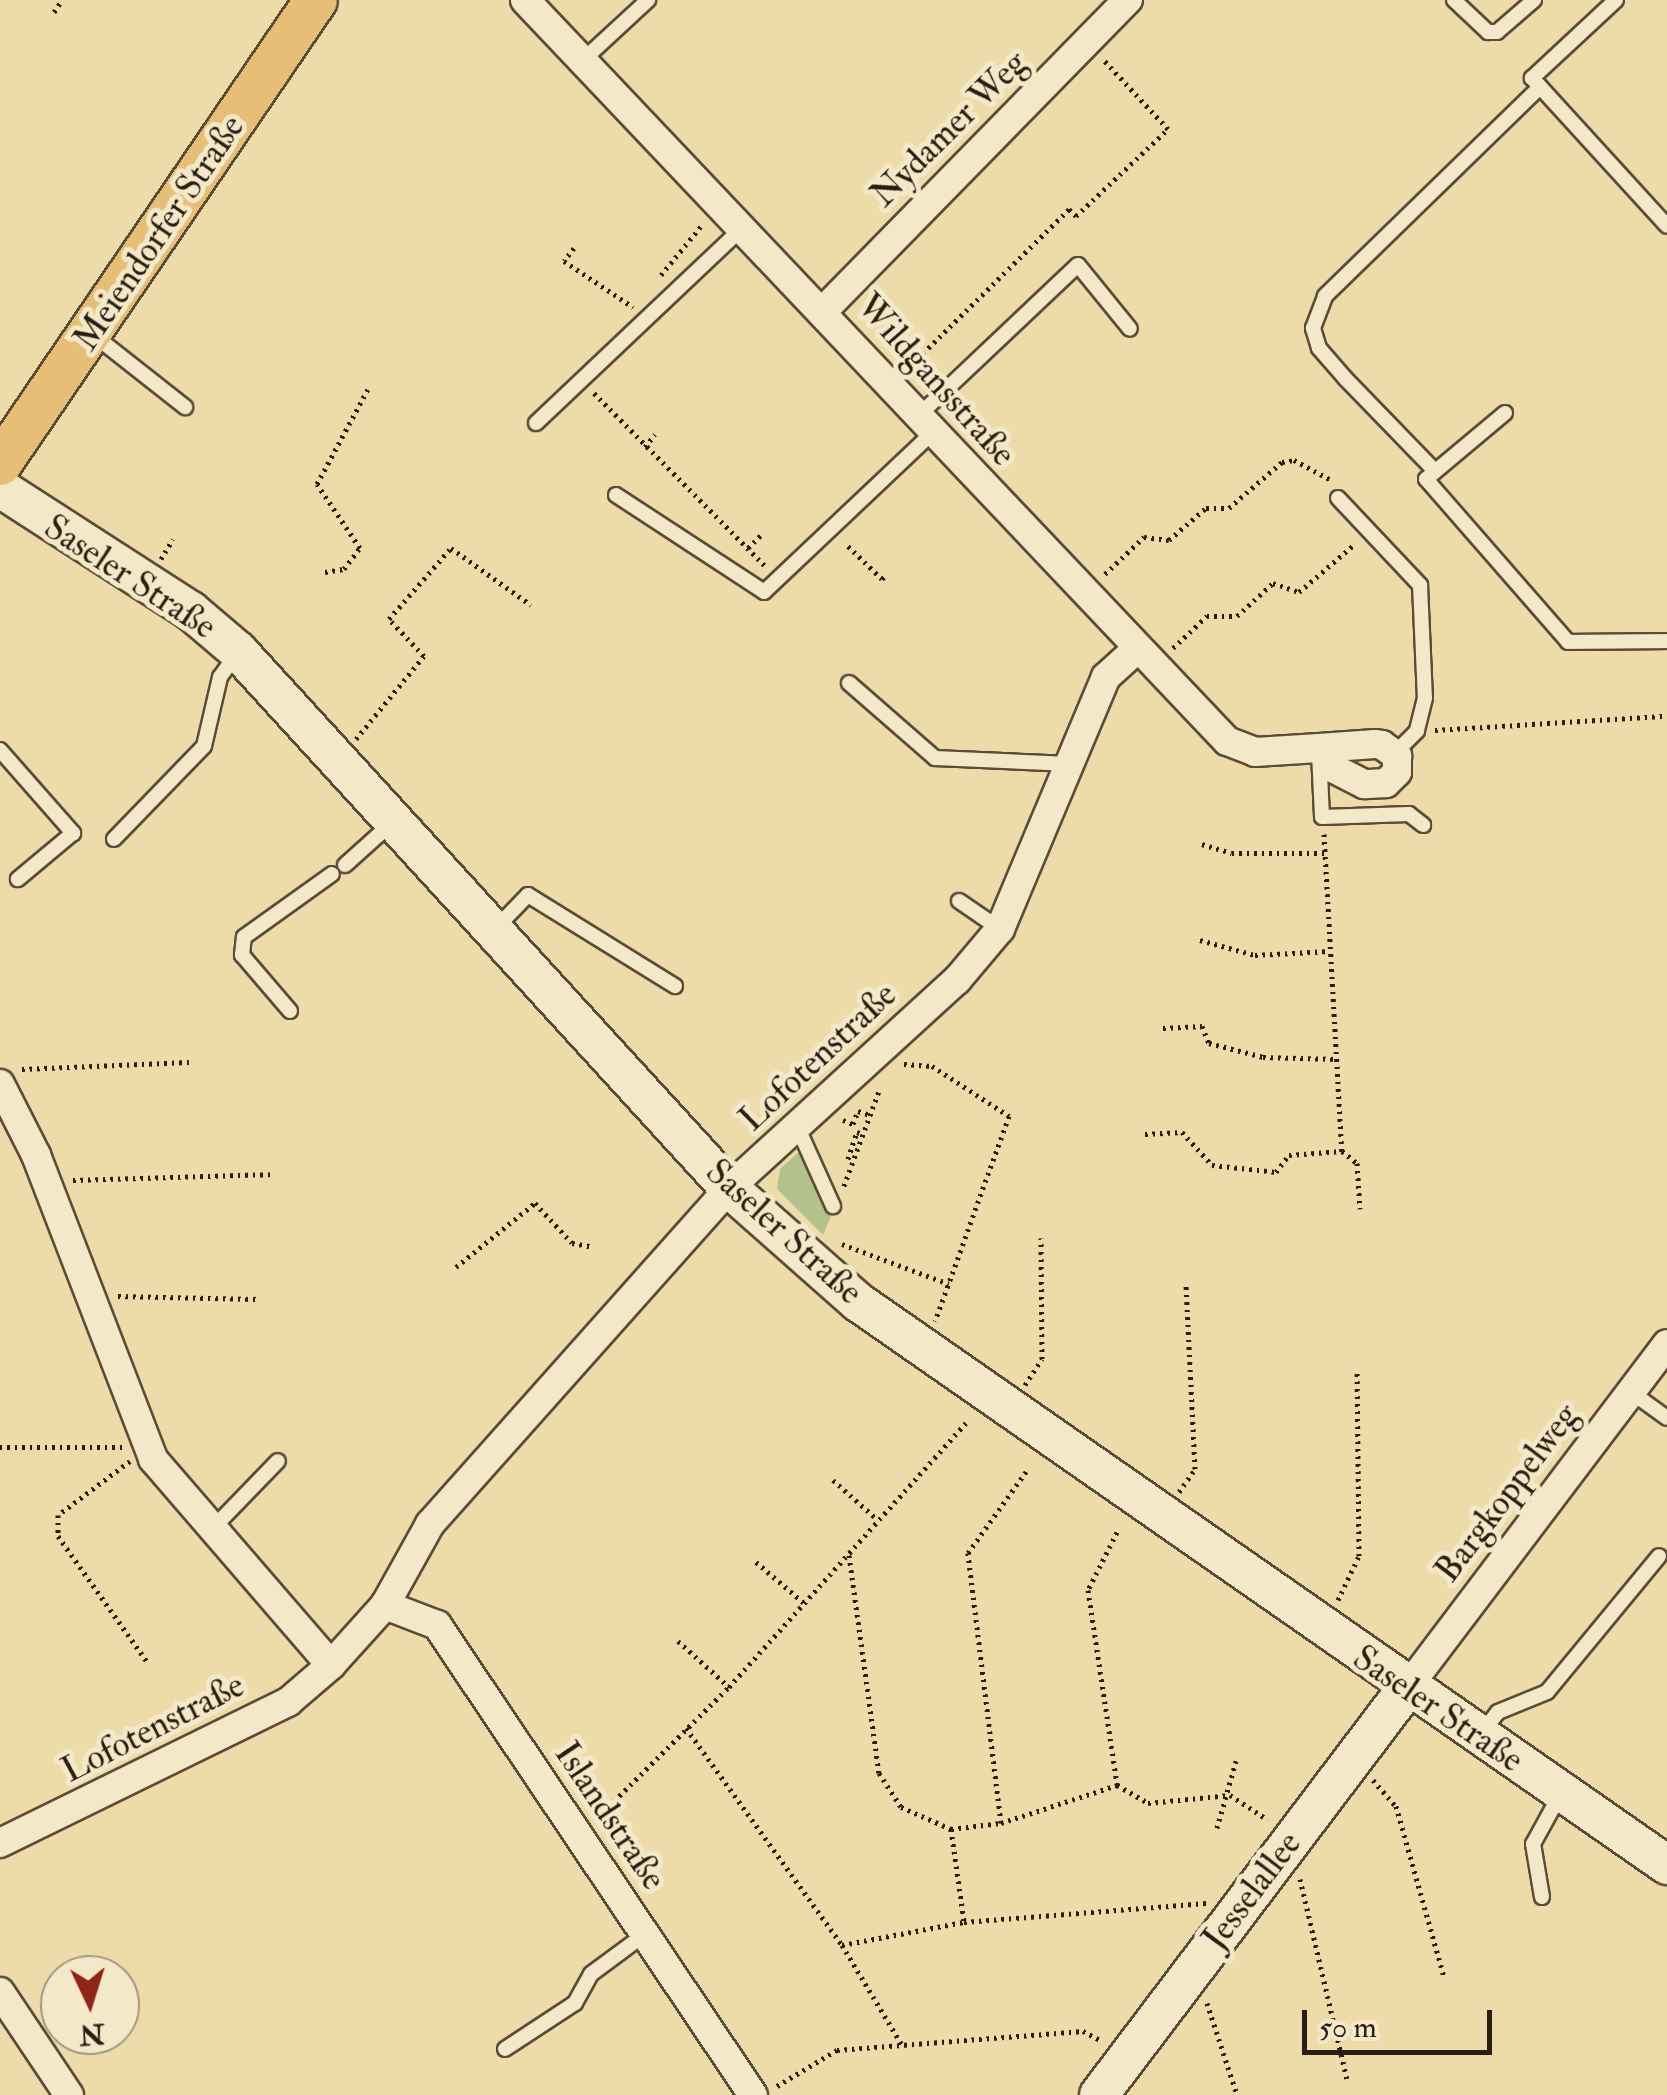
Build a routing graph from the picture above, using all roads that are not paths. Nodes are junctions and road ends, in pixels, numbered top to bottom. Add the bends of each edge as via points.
1 (316, 0) edge
2 (525, 0) edge
3 (648, 0) edge
4 (1128, 0) edge
5 (1454, 0) edge
6 (1534, 0) edge
7 (1616, 0) edge
8 (582, 61) junction
9 (1540, 87) junction
10 (1667, 226) edge
11 (740, 230) junction
12 (823, 311) junction
13 (1130, 329) dead end
14 (92, 333) junction
15 (185, 407) dead end
16 (1505, 413) dead end
17 (536, 423) dead end
18 (924, 426) junction
19 (0, 464) edge
20 (1435, 471) junction
21 (0, 488) edge
22 (616, 495) dead end
23 (1338, 498) road end
24 (1667, 641) edge
25 (238, 651) junction
26 (1146, 656) junction
27 (849, 683) dead end
28 (1318, 748) junction
29 (0, 750) edge
30 (1395, 752) junction
31 (1070, 764) junction
32 (394, 821) junction
33 (1422, 825) dead end
34 (114, 839) dead end
35 (18, 880) dead end
36 (959, 900) dead end
37 (1000, 929) junction
38 (494, 930) junction
39 (675, 986) dead end
40 (290, 1010) dead end
41 (9, 1077) edge
42 (798, 1126) junction
43 (729, 1188) junction
44 (836, 1203) road end
45 (1667, 1344) edge
46 (1631, 1392) junction
47 (1667, 1418) edge
48 (278, 1461) dead end
49 (213, 1528) junction
50 (1658, 1556) dead end
51 (384, 1604) junction
52 (331, 1665) junction
53 (1406, 1688) junction
54 (1478, 1738) junction
55 (1562, 1793) junction
56 (0, 1843) edge
57 (1667, 1865) edge
58 (1542, 1897) dead end
59 (644, 1934) junction
60 (0, 1992) edge
61 (505, 2049) dead end
62 (70, 2095) edge
63 (753, 2095) edge
64 (1099, 2095) edge

1 - 14 main road, Meiendorfer Straße
2 - 8 street, Wildgansstraße
3 - 8 lane
4 - 12 street, Nydamer Weg
5 - 6 lane via 1488,32
7 - 9 lane via 1532,78
8 - 11 street, Wildgansstraße
9 - 10 lane
9 - 20 lane via 1325,296 1313,328 1319,348
11 - 12 street, Wildgansstraße
11 - 17 lane
12 - 18 street, Wildgansstraße
13 - 18 lane via 1078,266
14 - 15 lane
14 - 19 main road, Meiendorfer Straße
16 - 20 lane
18 - 22 lane via 764,592
18 - 26 street, Wildgansstraße
20 - 24 lane via 1426,478 1568,642
21 - 25 street, Saseler Straße via 191,611
23 - 30 lane via 1420,585 1425,698 1417,731
25 - 32 street, Saseler Straße
25 - 34 lane via 220,676 204,746
26 - 28 street, Wildgansstraße via 1239,749
26 - 31 street, Lofotenstraße via 1106,677
27 - 31 lane via 935,758
28 - 30 street, Wildgansstraße via 1375,744
28 - 30 street via 1346,778 1371,786 1394,777
28 - 33 lane via 1322,817 1409,814
29 - 35 lane via 73,833
31 - 37 street, Lofotenstraße
32 - 38 street, Saseler Straße
32 - 40 lane via 244,938 242,955
36 - 37 lane
37 - 42 street, Lofotenstraße via 957,980
38 - 39 lane via 528,895
38 - 43 street, Saseler Straße
41 - 49 street via 149,1448
42 - 43 street, Lofotenstraße
42 - 44 lane
43 - 51 street, Lofotenstraße via 430,1524
43 - 53 street, Saseler Straße via 858,1302
45 - 46 street, Bargkoppelweg
46 - 47 lane
46 - 53 street, Bargkoppelweg
48 - 49 lane
49 - 52 street
50 - 54 lane via 1547,1692 1498,1712
51 - 52 street, Lofotenstraße
51 - 59 street, Islandstraße via 437,1624
52 - 56 street, Lofotenstraße via 288,1702
53 - 54 street, Saseler Straße
53 - 64 street, Jesselallee
54 - 55 street, Saseler Straße
55 - 57 street, Saseler Straße
55 - 58 lane via 1533,1844
59 - 61 lane via 591,1974 575,2003
59 - 63 street, Islandstraße
60 - 62 street

